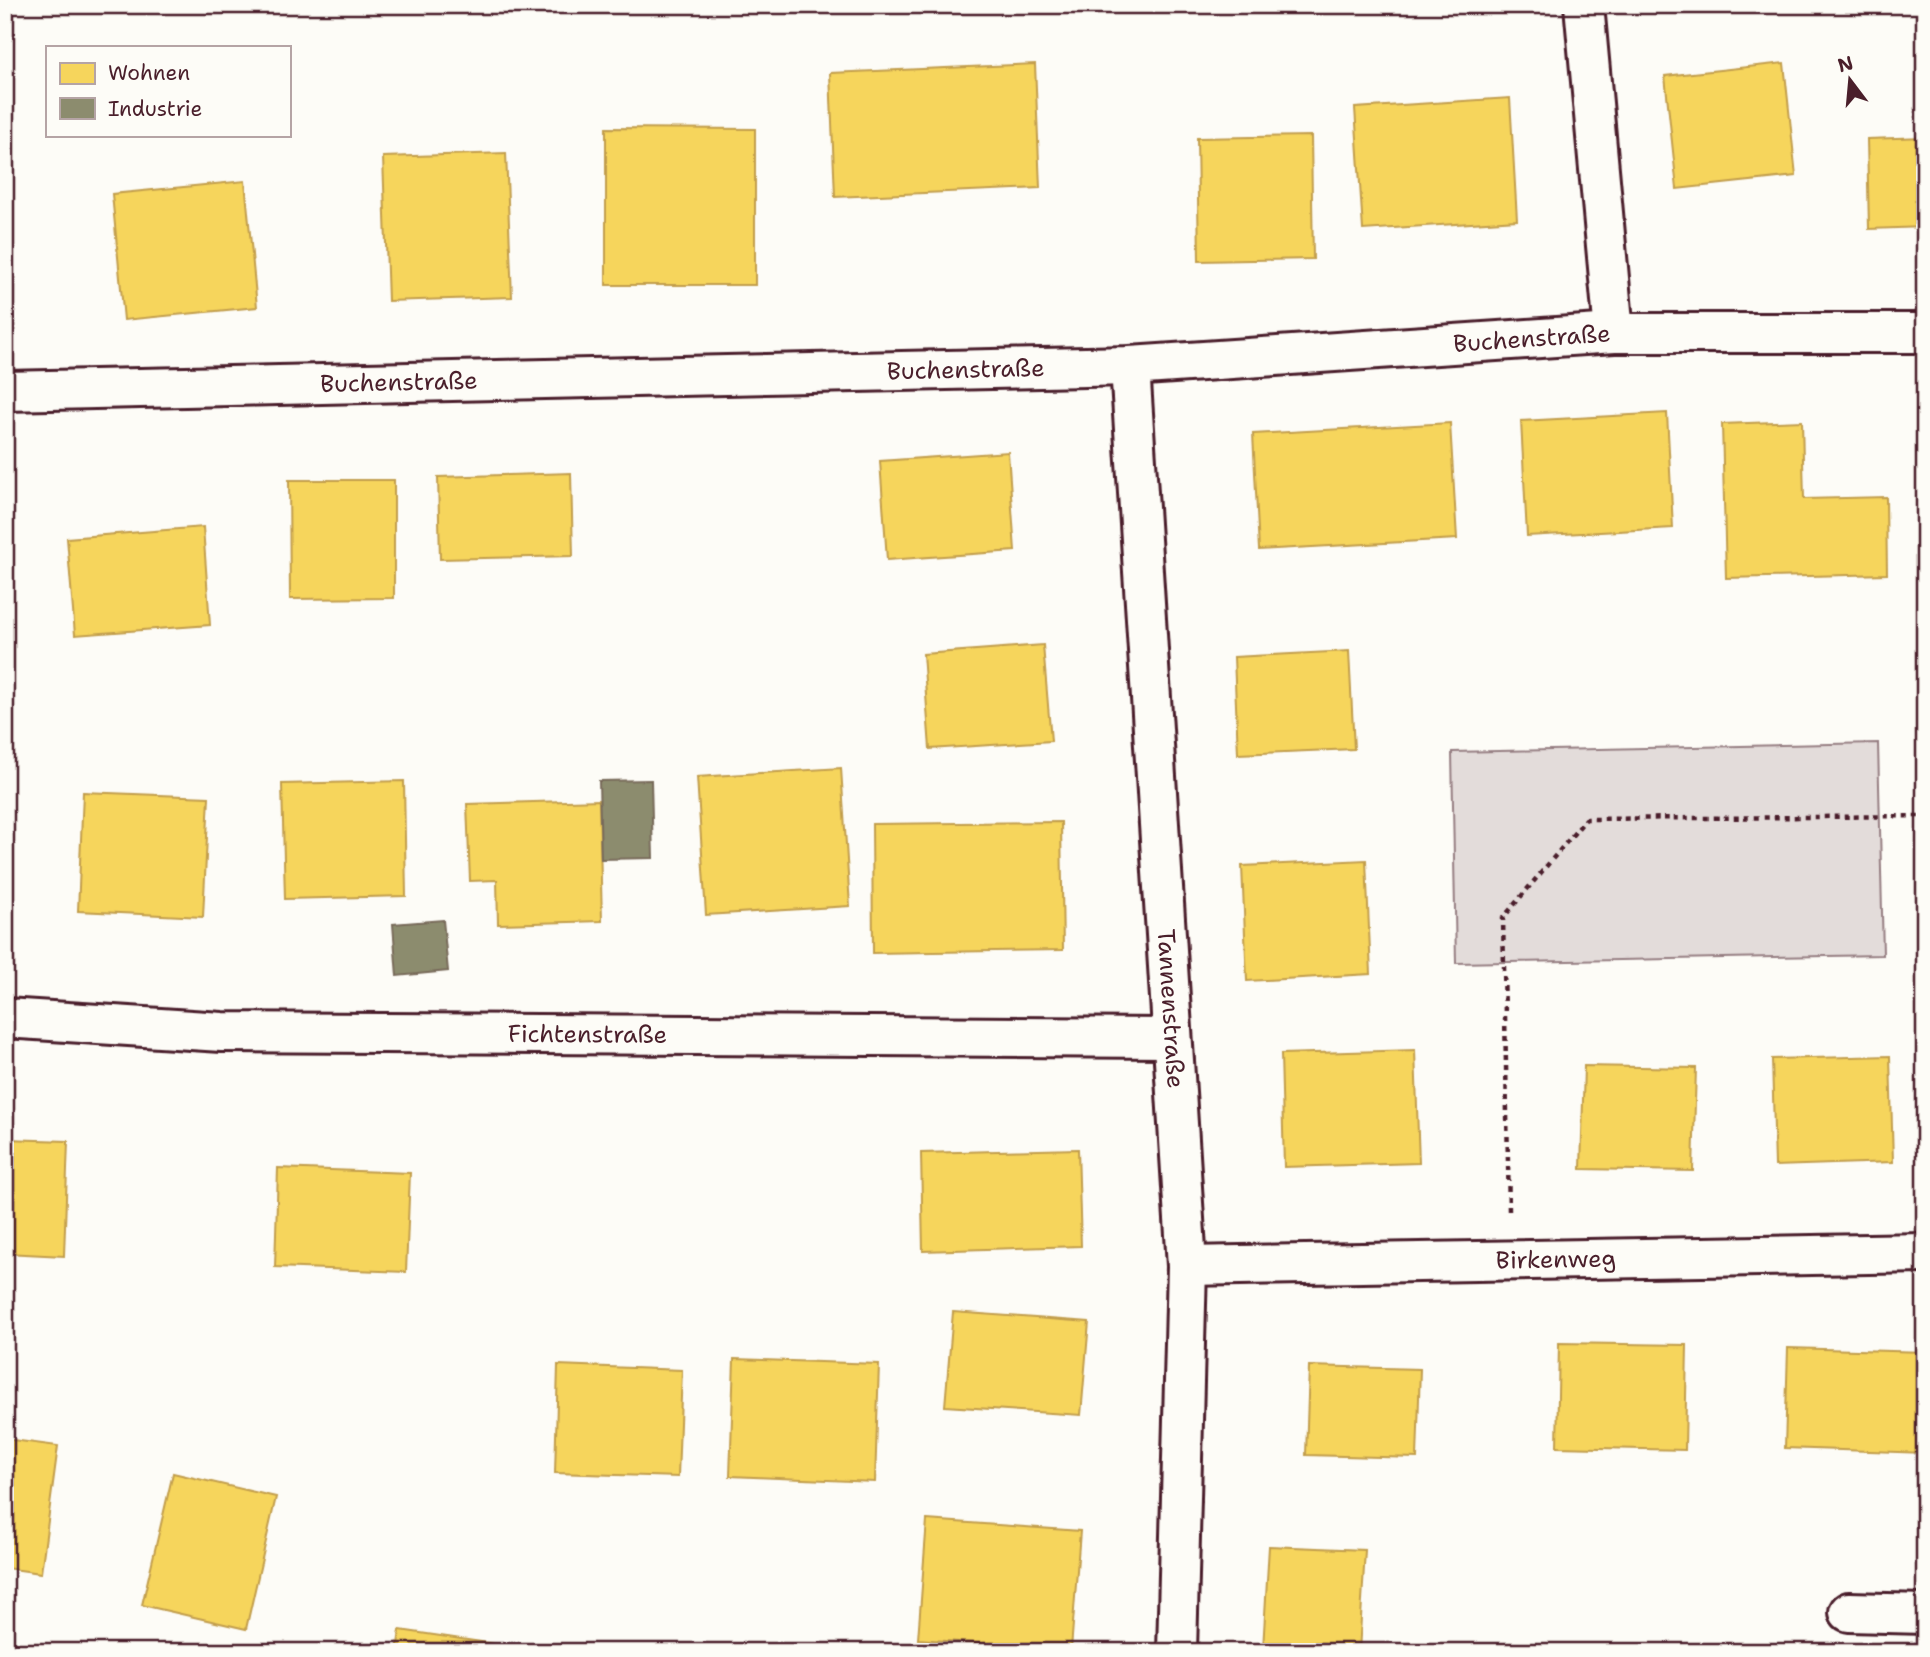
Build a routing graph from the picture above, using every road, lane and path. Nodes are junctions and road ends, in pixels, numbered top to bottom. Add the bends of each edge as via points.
1 (1584, 5) edge
2 (1614, 333) junction
3 (1925, 333) edge
4 (1130, 366) junction
5 (5, 391) edge
6 (1925, 816) edge
7 (5, 1018) edge
8 (1171, 1038) junction
9 (1925, 1253) edge
10 (1510, 1261) junction
11 (1187, 1266) junction
12 (1849, 1612) dead end
13 (1925, 1614) edge
14 (1177, 1652) edge

1 - 2 street
2 - 3 street, Buchenstraße
2 - 4 street, Buchenstraße
4 - 5 street, Buchenstraße
4 - 8 street, Tannenstraße
6 - 10 path via 1586,819 1503,918
7 - 8 street, Fichtenstraße via 222,1032
8 - 11 street, Tannenstraße
9 - 10 street, Birkenweg
10 - 11 street, Birkenweg
11 - 14 street, Tannenstraße
12 - 13 street

